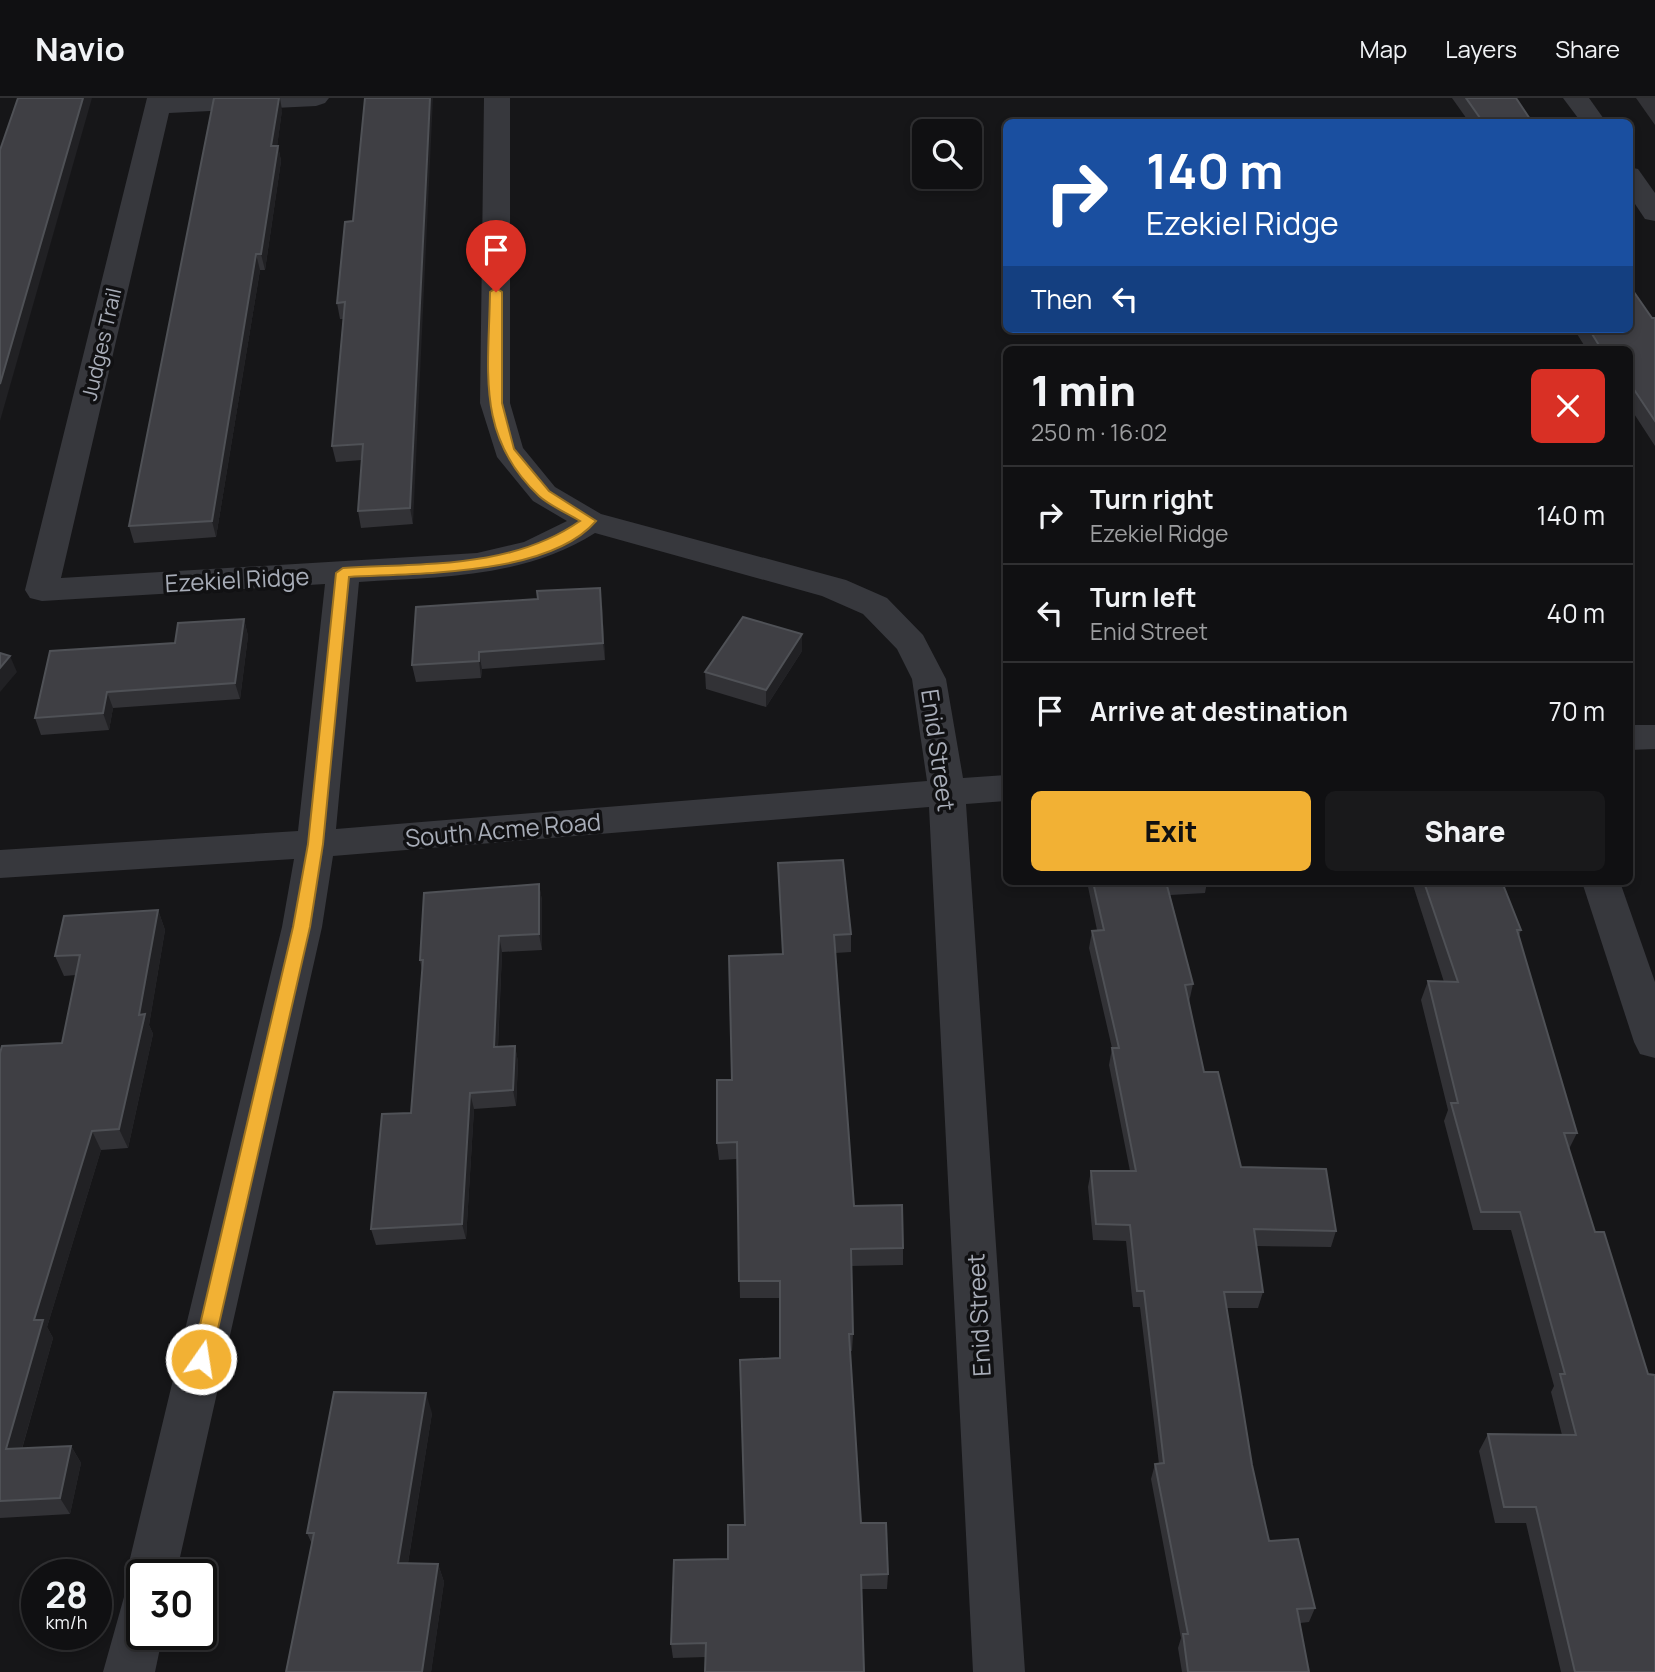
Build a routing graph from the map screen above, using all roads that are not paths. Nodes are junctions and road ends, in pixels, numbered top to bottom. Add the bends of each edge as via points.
1 (316, 98) edge
2 (497, 98) edge
3 (1576, 98) edge
4 (159, 102) edge
5 (1591, 119) edge
6 (1633, 181) edge
7 (1655, 213) edge
8 (590, 521) junction
9 (343, 573) junction
10 (42, 590) joint
11 (1655, 737) edge
12 (1633, 738) edge
13 (1003, 788) edge
14 (947, 793) junction
15 (316, 844) junction
16 (0, 864) edge
17 (1602, 885) edge
18 (1655, 1042) edge
19 (155, 1559) edge
20 (133, 1650) edge
21 (128, 1672) edge
22 (999, 1672) edge

1 - 4 street
2 - 8 street, Enid Street via 495,403 508,450 544,494
3 - 5 street
4 - 10 street, Judges Trail
6 - 7 street
8 - 9 street, Ezekiel Ridge via 532,553 477,565
8 - 14 street, Enid Street via 834,588 875,606 911,643 929,679
9 - 10 street, Ezekiel Ridge
9 - 15 street
11 - 12 street
13 - 14 street, South Acme Road
14 - 15 street, South Acme Road
14 - 22 street, Enid Street
15 - 16 street, South Acme Road
15 - 19 street via 302,927
17 - 18 street
20 - 21 street

